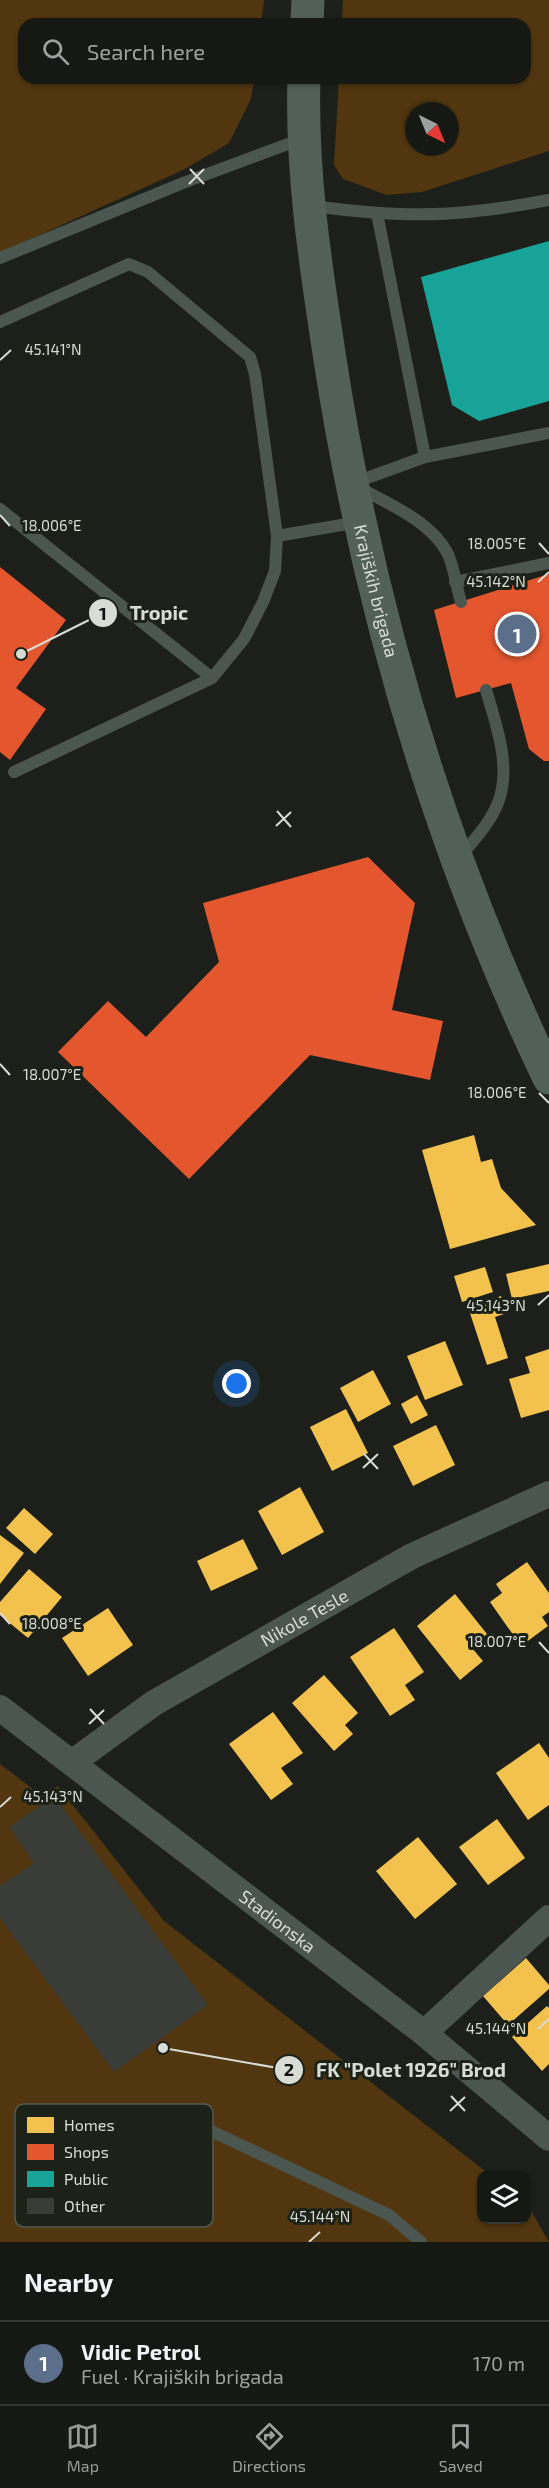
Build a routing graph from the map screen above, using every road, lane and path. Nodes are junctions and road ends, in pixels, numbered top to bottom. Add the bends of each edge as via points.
1 (308, 0) edge
2 (307, 18) edge
3 (304, 84) edge
4 (305, 138) junction
5 (549, 200) edge
6 (310, 206) junction
7 (377, 213) junction
8 (0, 258) edge
9 (0, 322) edge
10 (549, 434) edge
11 (425, 457) junction
12 (351, 484) junction
13 (0, 509) edge
14 (360, 522) junction
15 (277, 536) junction
16 (549, 563) edge
17 (455, 582) junction
18 (461, 602) dead end
19 (212, 678) junction
20 (486, 690) dead end
21 (14, 772) dead end
22 (457, 861) junction
23 (549, 1078) edge
24 (549, 1494) edge
25 (0, 1708) edge
26 (73, 1762) junction
27 (549, 1918) edge
28 (424, 2033) junction
29 (213, 2131) edge
30 (549, 2138) edge
31 (421, 2242) edge

1 - 2 main road
3 - 4 main road, Krajiških brigada
4 - 6 main road, Krajiških brigada
4 - 8 lane
5 - 7 lane via 476,212
6 - 7 lane
6 - 12 main road, Krajiških brigada
7 - 11 lane
9 - 15 lane via 129,264 148,272 250,357
10 - 11 lane
11 - 12 lane
12 - 14 main road, Krajiških brigada
12 - 17 lane via 433,534 447,554
13 - 19 lane
14 - 15 lane
14 - 22 main road, Krajiških brigada via 398,679
15 - 19 lane via 275,571 263,602 243,639
16 - 17 lane
17 - 18 lane
19 - 21 lane
20 - 22 lane via 500,738 503,772 499,799 486,825
22 - 23 main road, Krajiških brigada
24 - 26 street, Nikole Tesle via 412,1556 153,1703
25 - 26 street, Stadionska
26 - 28 street, Stadionska
27 - 28 street
28 - 30 street, Stadionska
29 - 31 lane via 388,2215

